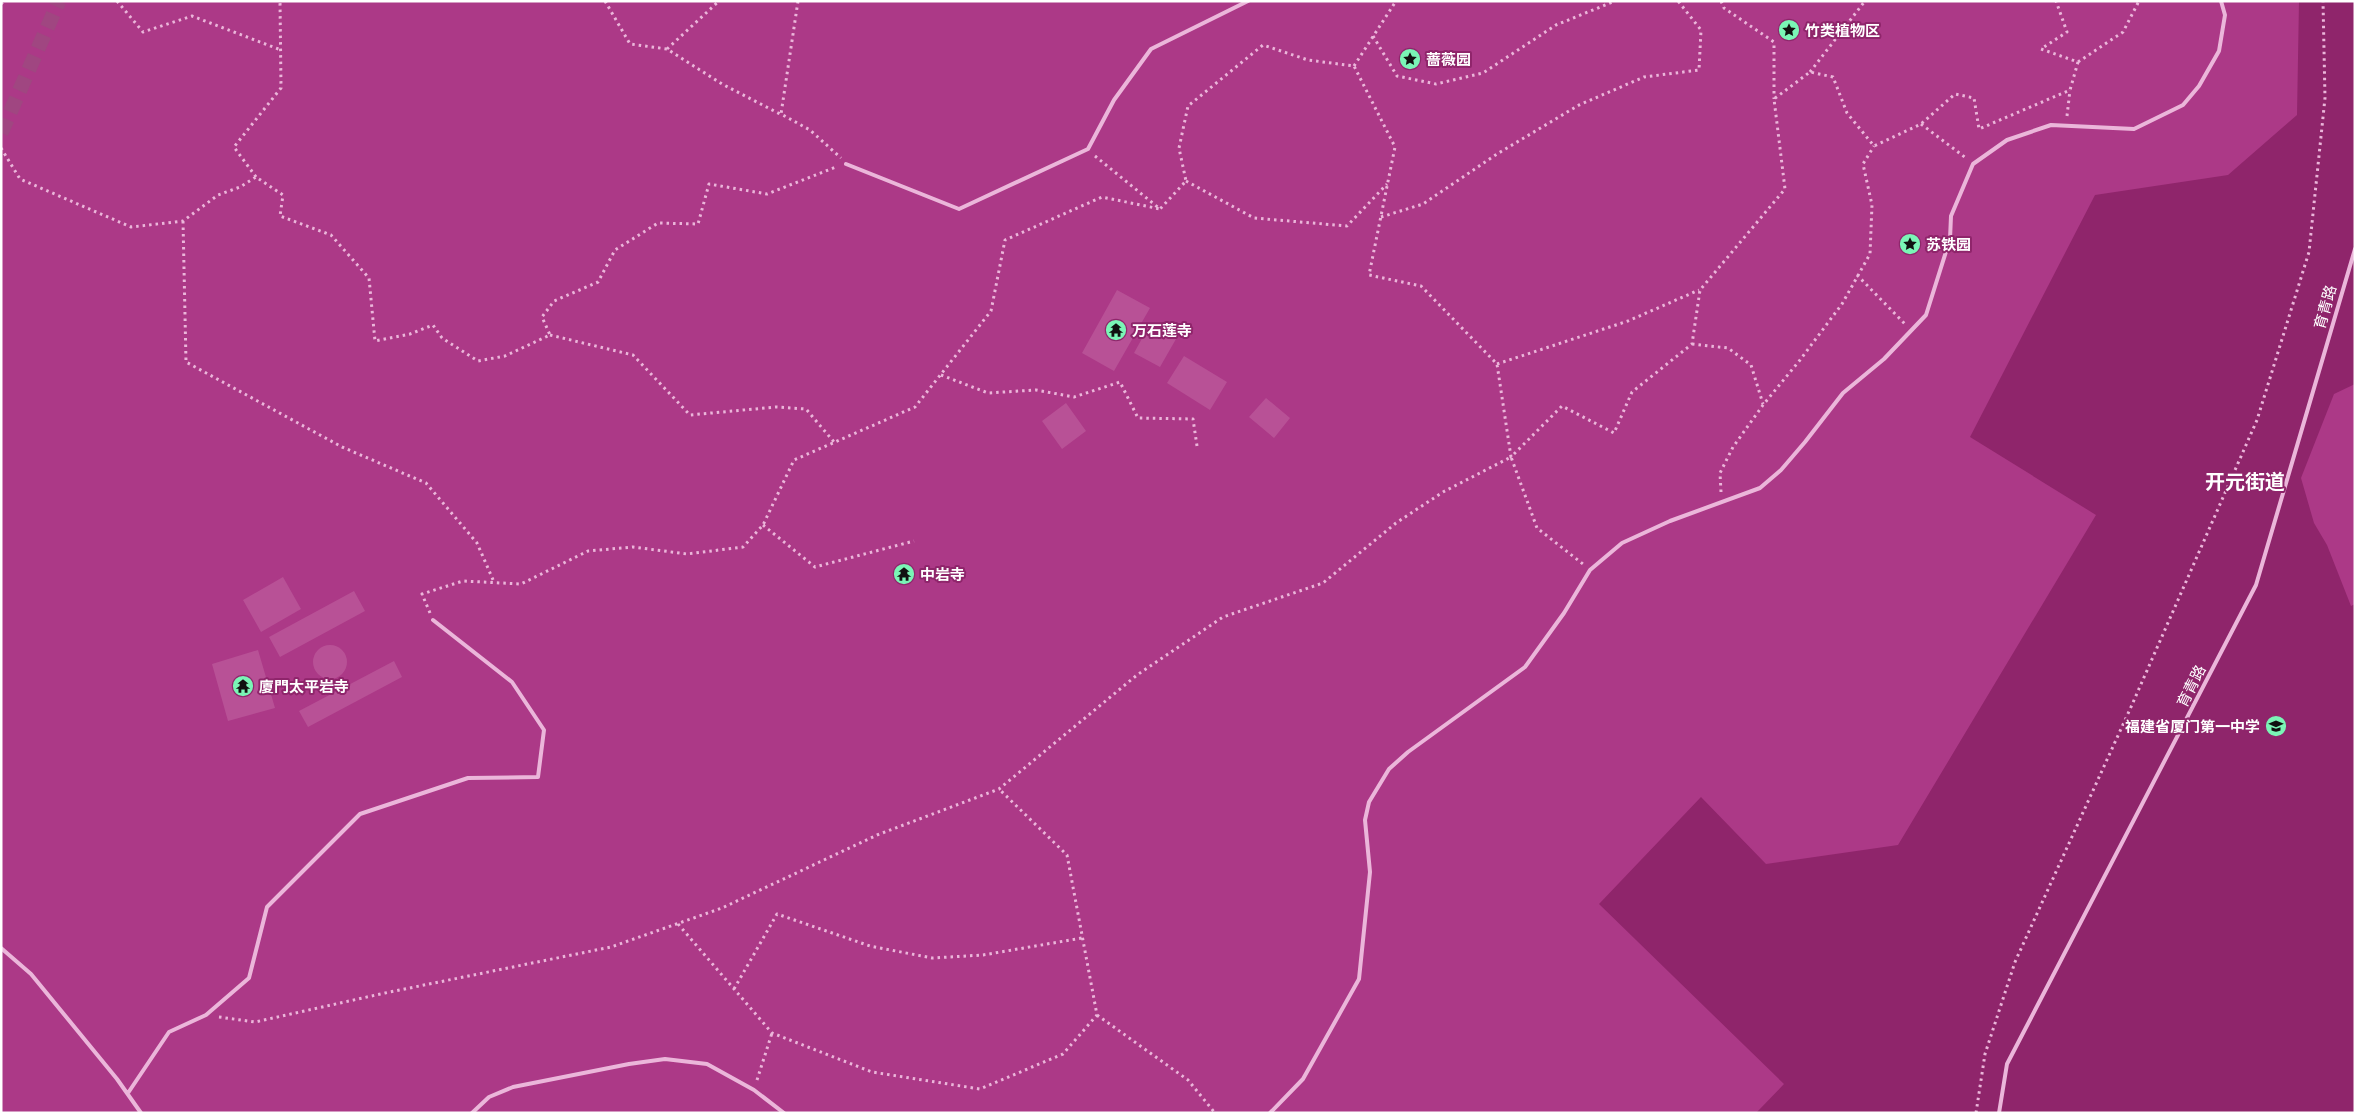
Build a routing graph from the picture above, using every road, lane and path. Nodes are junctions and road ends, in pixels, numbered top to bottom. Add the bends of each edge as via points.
1 (4, 1) edge
2 (117, 1) edge
3 (280, 1) edge
4 (605, 1) edge
5 (719, 1) edge
6 (798, 1) edge
7 (1248, 1) edge
8 (1396, 1) edge
9 (1615, 1) edge
10 (1678, 1) edge
11 (1721, 1) edge
12 (1865, 1) edge
13 (2056, 1) edge
14 (2139, 1) edge
15 (2221, 1) edge
16 (2323, 1) edge
17 (1, 4) edge
18 (1373, 36) junction
19 (281, 50) junction
20 (667, 50) junction
21 (2078, 62) junction
22 (1354, 66) junction
23 (1810, 72) junction
24 (2070, 90) junction
25 (1774, 99) junction
26 (781, 114) junction
27 (1920, 124) junction
28 (2066, 126) junction
29 (1874, 146) junction
30 (1, 148) edge
31 (1088, 149) junction
32 (846, 164) junction
33 (1973, 164) junction
34 (256, 177) junction
35 (1186, 181) junction
36 (1388, 184) junction
37 (1160, 209) junction
38 (1381, 217) junction
39 (183, 221) junction
40 (2355, 249) edge
41 (1857, 276) junction
42 (1700, 290) junction
43 (1912, 331) junction
44 (550, 335) junction
45 (1692, 344) junction
46 (1497, 364) junction
47 (941, 375) junction
48 (1763, 405) junction
49 (834, 442) junction
50 (1197, 446) dead end
51 (1511, 457) junction
52 (1721, 502) junction
53 (763, 525) junction
54 (914, 540) dead end
55 (1590, 570) junction
56 (494, 583) junction
57 (433, 620) joint
58 (999, 789) junction
59 (678, 924) junction
60 (1082, 938) junction
61 (1, 948) edge
62 (734, 989) junction
63 (206, 1015) junction
64 (1097, 1015) junction
65 (772, 1032) junction
66 (754, 1090) junction
67 (128, 1093) junction
68 (141, 1113) edge
69 (472, 1113) edge
70 (784, 1113) edge
71 (1215, 1113) edge
72 (1270, 1113) edge
73 (1976, 1113) edge
74 (1999, 1113) edge

1 - 17 path
2 - 19 path via 144,32 192,16
3 - 19 path
4 - 20 path via 630,44
5 - 20 path
6 - 26 path
7 - 31 lane via 1151,49 1114,100
8 - 18 path
9 - 18 path via 1556,25 1483,73 1436,84 1397,76
10 - 38 path via 1701,30 1699,70 1644,77 1579,105 1497,154 1423,204
11 - 25 path via 1724,8 1774,42
12 - 23 path
13 - 21 path via 2067,32 2042,49
14 - 21 path via 2123,32
15 - 28 lane via 2225,15 2219,51 2199,86 2183,104 2134,129
16 - 73 path via 2325,98 2309,252 2260,411 2015,962 1985,1054
18 - 22 path
19 - 34 path via 282,88 234,147
20 - 26 path via 722,84
21 - 24 path
22 - 35 path via 1308,60 1263,45 1188,106 1179,148
22 - 36 path via 1395,147
23 - 25 path
23 - 29 path via 1833,77 1847,113
24 - 27 path via 1979,129 1974,98 1955,94
24 - 28 path
25 - 42 path via 1785,189
26 - 32 path via 810,130
27 - 29 path
27 - 33 path
28 - 33 lane via 2051,125 2007,140
29 - 41 path via 1863,164 1872,205 1870,254
30 - 39 path via 20,179 131,227
31 - 32 lane via 959,209
31 - 37 path
32 - 44 path via 767,194 709,184 698,224 658,223 615,250 598,282 554,301 542,317
33 - 43 lane via 1951,216 1950,239 1926,315
34 - 39 path via 218,195
34 - 44 path via 283,195 280,216 331,235 370,278 375,341 410,334 433,325 442,338 478,361 505,356
35 - 36 path via 1254,218 1347,226
35 - 37 path
36 - 38 path
37 - 47 path via 1102,197 1005,240 991,311
38 - 46 path via 1369,275 1421,286
39 - 56 path via 186,362 342,447 426,483 477,543
40 - 74 lane, 育青路 via 2256,585 2007,1064
41 - 43 path
41 - 48 path via 1842,304
42 - 45 path
42 - 46 path via 1628,321
43 - 52 lane via 1843,393 1806,442 1760,488
44 - 49 path via 633,355 690,415 776,407 806,409
45 - 48 path via 1728,348 1751,365
45 - 51 path via 1632,392 1614,432 1562,406
46 - 51 path
47 - 49 path via 916,407
47 - 50 path via 988,393 1036,390 1074,397 1120,382 1138,418 1192,419
48 - 52 path via 1720,473
49 - 53 path via 794,460
51 - 55 path via 1537,528
51 - 58 path via 1442,492 1396,523 1323,583 1223,618 1137,675
52 - 55 lane via 1622,543
53 - 54 path via 816,567
53 - 56 path via 742,547 687,554 633,547 588,551 521,584
55 - 72 lane via 1525,667 1408,752 1380,782 1369,802 1365,820 1370,872 1359,979 1303,1079
56 - 57 path via 463,581 422,594
57 - 63 lane via 512,682 539,722 544,730 538,777 468,778 360,814 267,907 249,978
58 - 59 path via 877,835 722,908
58 - 60 path via 1067,855
59 - 62 path
59 - 63 path via 611,947 255,1022
60 - 62 path via 983,955 932,958 870,946 777,914
60 - 64 path
61 - 67 lane via 31,974
62 - 65 path
63 - 67 lane via 170,1032
64 - 65 path via 1063,1054 980,1089 872,1072
64 - 71 path via 1188,1080
65 - 66 path
66 - 69 lane via 707,1064 665,1059 513,1087 489,1097
66 - 70 lane
67 - 68 lane

